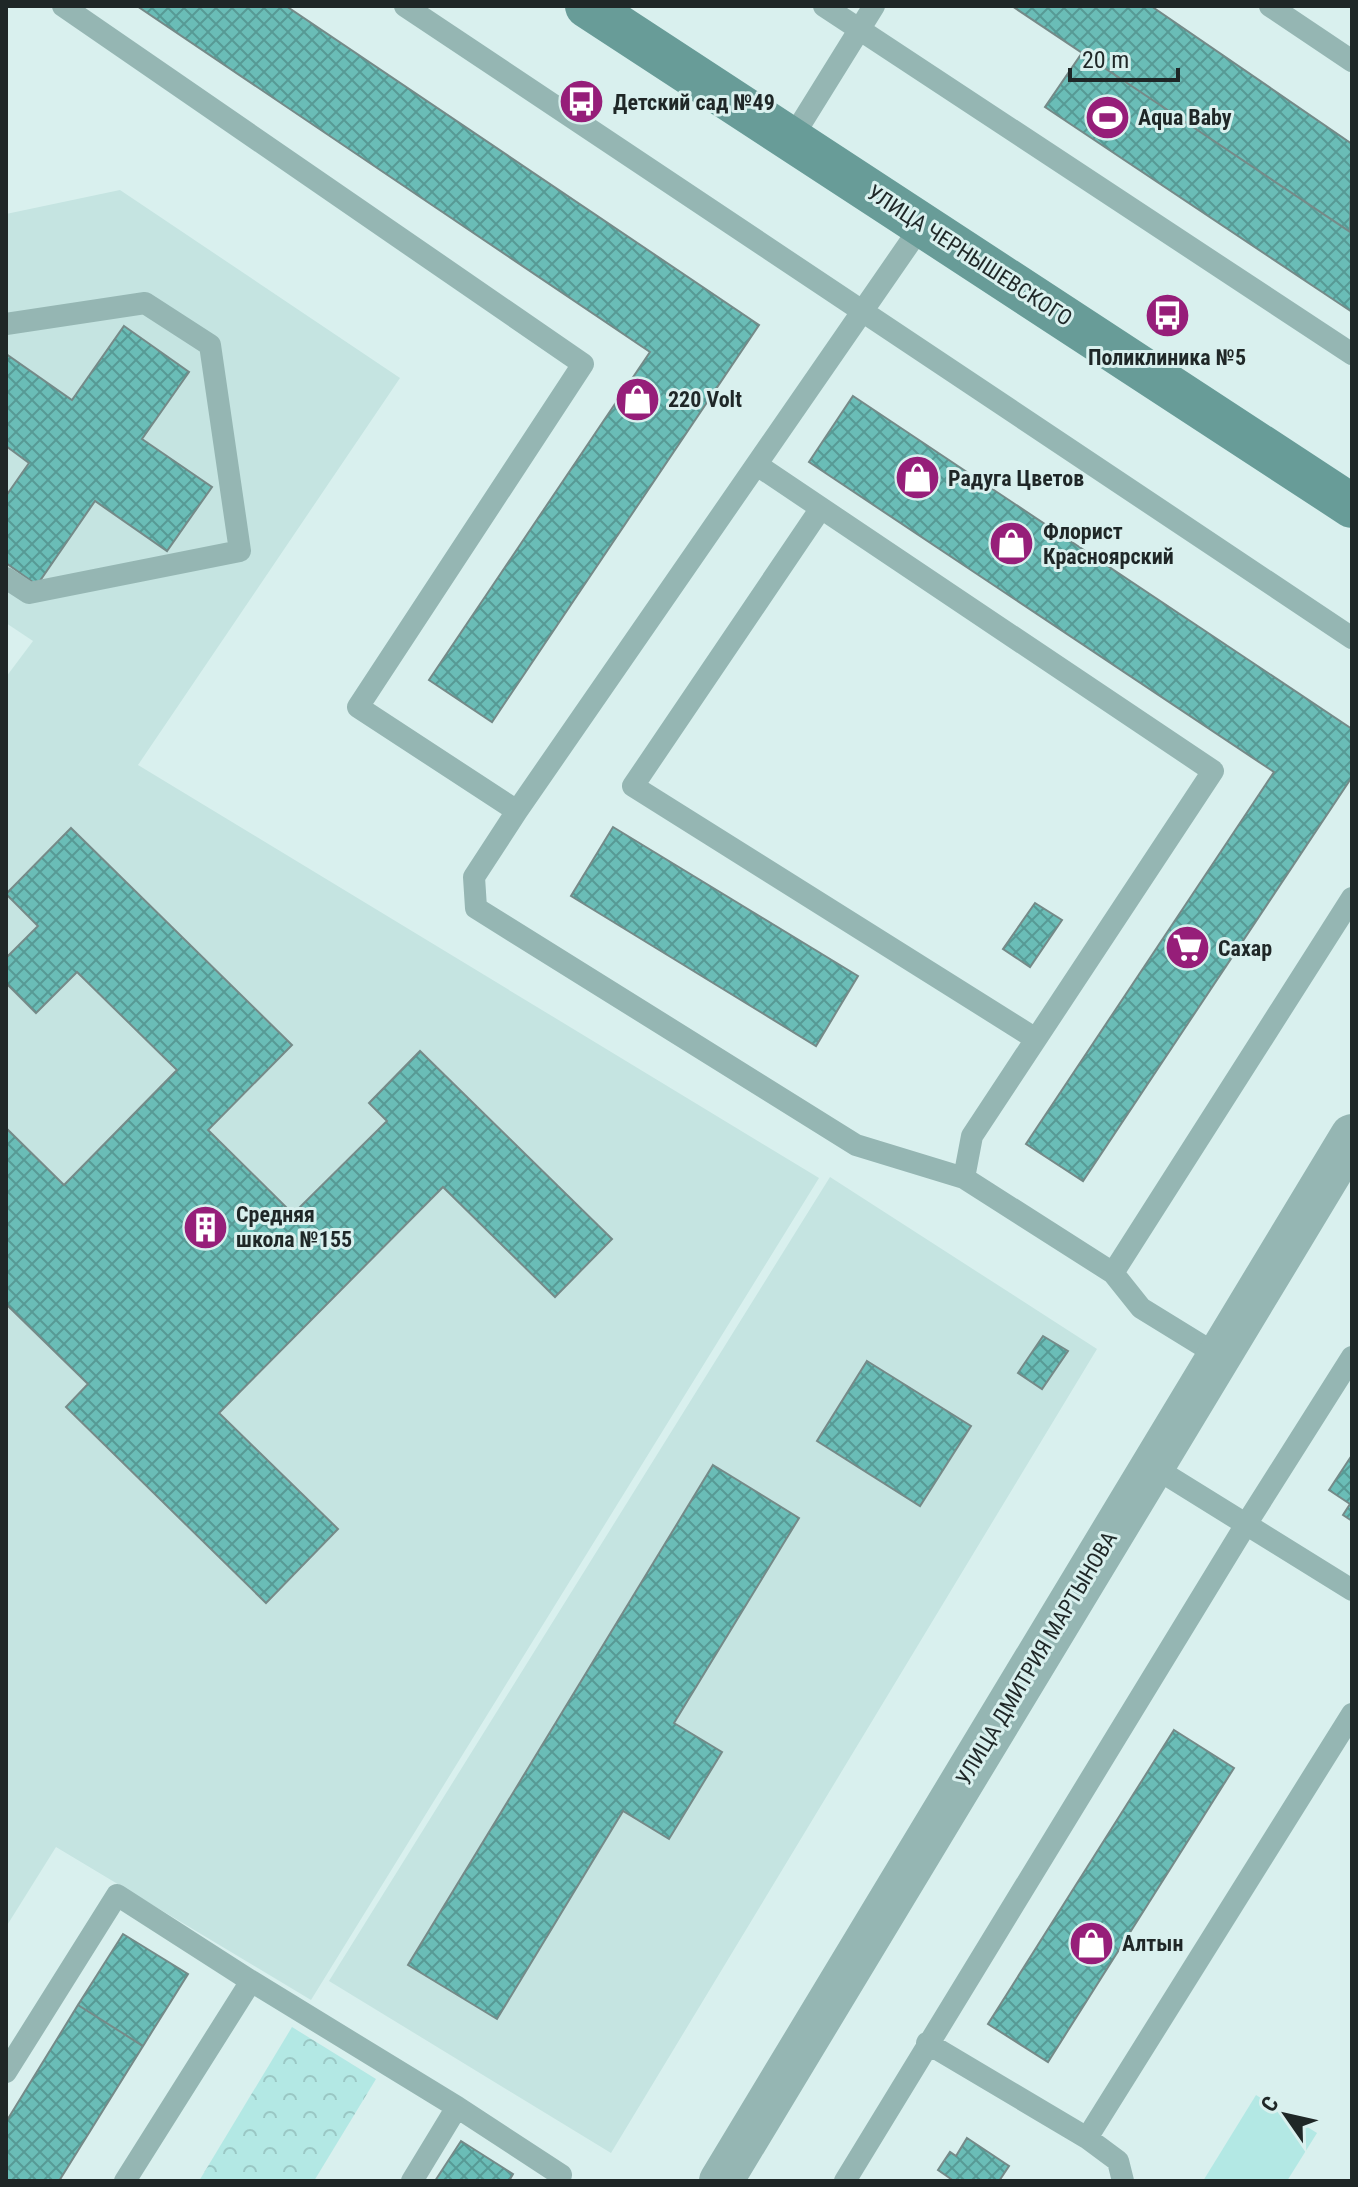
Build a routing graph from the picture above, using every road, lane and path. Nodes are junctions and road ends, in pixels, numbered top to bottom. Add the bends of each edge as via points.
1 (63, 6) edge
2 (405, 6) edge
3 (587, 6) edge
4 (824, 6) edge
5 (874, 6) edge
6 (1270, 6) edge
7 (858, 29) junction
8 (1352, 61) edge
9 (792, 138) junction
10 (922, 225) junction
11 (860, 313) junction
12 (6, 324) edge
13 (1352, 354) edge
14 (757, 465) junction
15 (1352, 506) edge
16 (821, 508) junction
17 (6, 578) edge
18 (1352, 638) edge
19 (517, 811) junction
20 (1352, 898) edge
21 (1036, 1039) junction
22 (1352, 1136) edge
23 (964, 1178) junction
24 (1113, 1273) junction
25 (1219, 1356) junction
26 (1352, 1357) edge
27 (1152, 1466) junction
28 (1245, 1526) junction
29 (1352, 1590) edge
30 (1352, 1714) edge
31 (251, 1981) junction
32 (927, 2043) junction
33 (6, 2072) edge
34 (457, 2107) junction
35 (1087, 2138) junction
36 (125, 2181) edge
37 (412, 2181) edge
38 (557, 2181) edge
39 (721, 2181) edge
40 (845, 2181) edge
41 (1123, 2181) edge

1 - 19 lane via 583,364 358,707
2 - 11 lane
3 - 9 main road, УЛИЦА ЧЕРНЫШЕВСКОГО
4 - 7 lane
5 - 7 lane
6 - 8 lane
7 - 9 lane
7 - 13 lane
9 - 10 main road, УЛИЦА ЧЕРНЫШЕВСКОГО
10 - 11 lane
10 - 15 main road, УЛИЦА ЧЕРНЫШЕВСКОГО
11 - 14 lane
11 - 18 lane
12 - 17 lane via 145,303 210,345 240,551 29,593
14 - 16 lane
14 - 19 lane
16 - 21 lane via 1213,771
16 - 21 lane via 633,786
19 - 23 lane via 474,877 476,908 856,1145
20 - 24 lane
21 - 23 lane via 972,1136
22 - 25 street, УЛИЦА ДМИТРИЯ МАРТЫНОВА
23 - 24 lane
24 - 25 lane via 1141,1308
25 - 27 street, УЛИЦА ДМИТРИЯ МАРТЫНОВА
26 - 28 lane
27 - 28 lane
27 - 39 street, УЛИЦА ДМИТРИЯ МАРТЫНОВА
28 - 29 lane
28 - 32 lane
30 - 35 lane
31 - 33 lane via 117,1895
31 - 34 lane
31 - 36 lane
32 - 35 lane
32 - 40 lane
34 - 37 lane
34 - 38 lane via 561,2175
35 - 41 lane via 1118,2161

